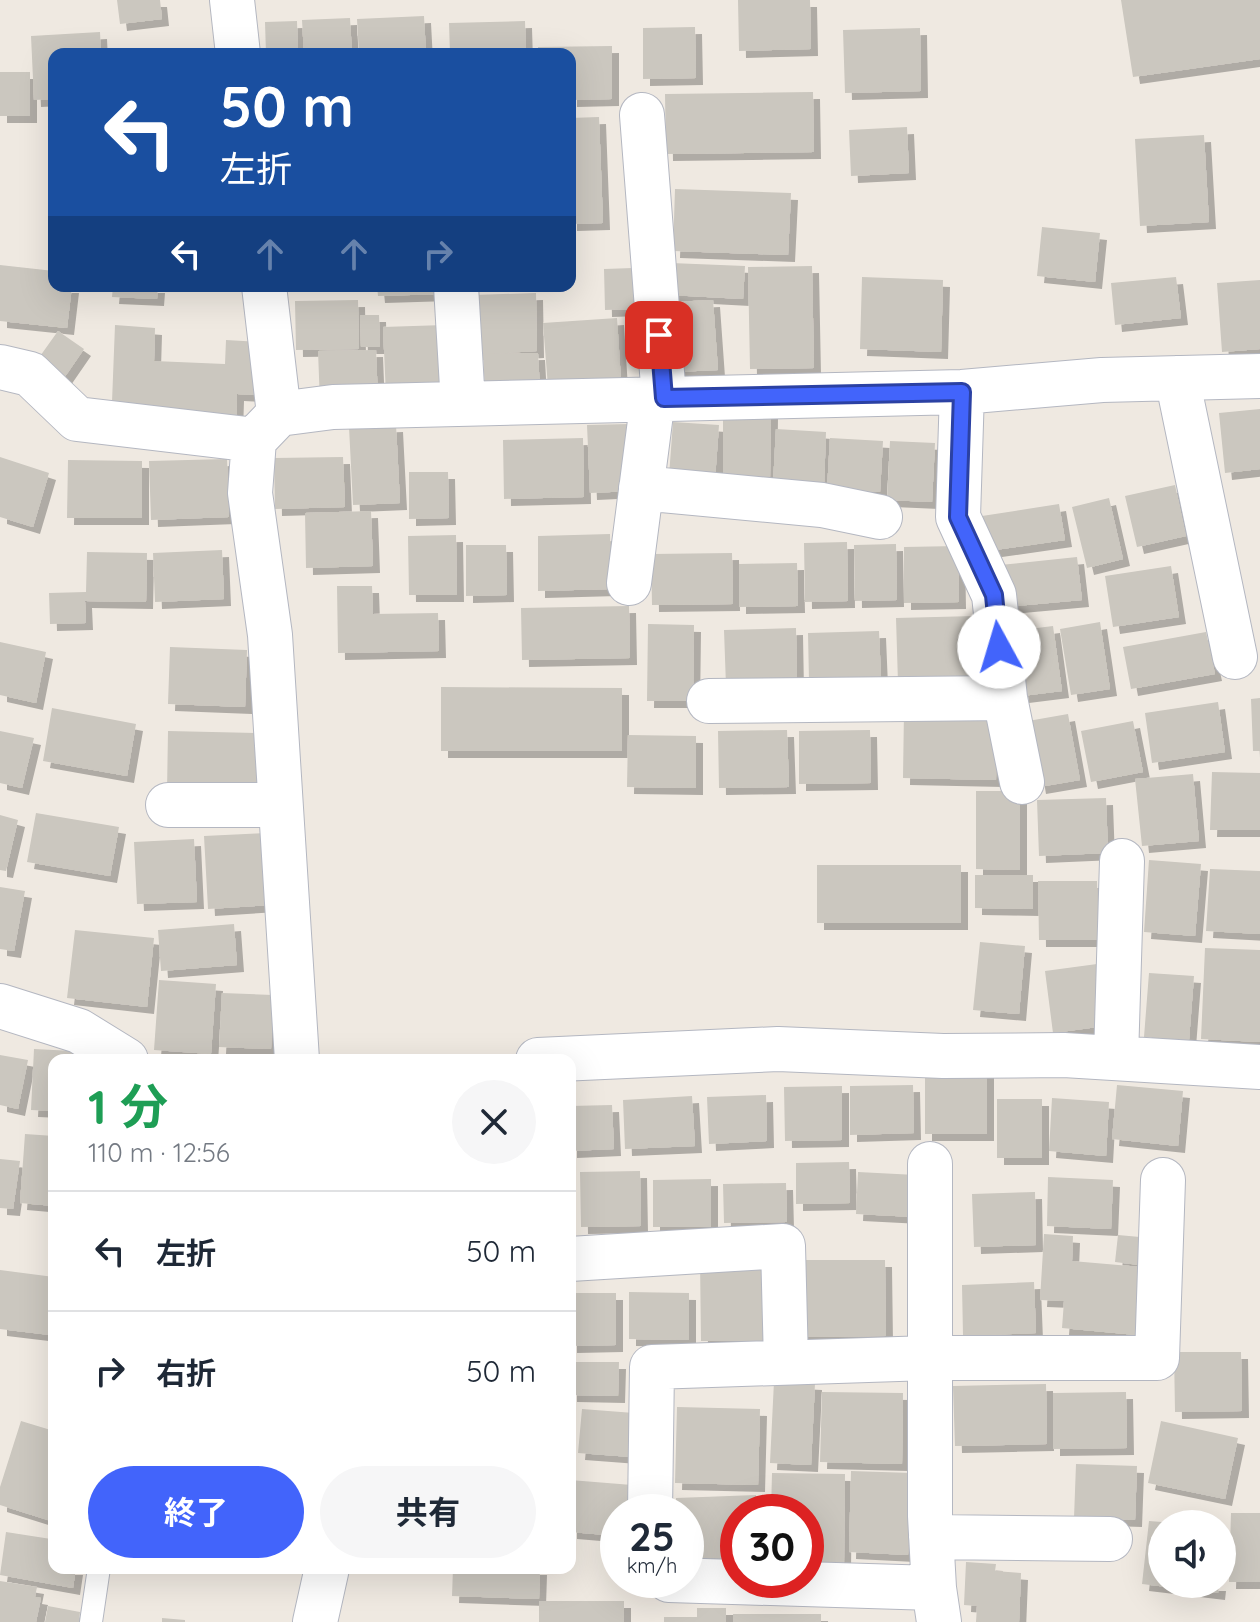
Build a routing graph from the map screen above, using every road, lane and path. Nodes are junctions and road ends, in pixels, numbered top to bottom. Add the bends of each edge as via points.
1 (232, 0) edge
2 (237, 48) edge
3 (642, 115) dead end
4 (264, 292) edge
5 (456, 292) edge
6 (0, 367) edge
7 (1260, 376) edge
8 (1177, 378) junction
9 (962, 392) junction
10 (659, 398) junction
11 (463, 404) junction
12 (266, 427) junction
13 (641, 488) junction
14 (880, 517) dead end
15 (629, 583) dead end
16 (1235, 657) dead end
17 (1005, 698) junction
18 (709, 701) dead end
19 (1022, 782) dead end
20 (168, 805) dead end
21 (279, 805) junction
22 (1122, 861) dead end
23 (0, 1006) edge
24 (116, 1054) edge
25 (297, 1054) edge
26 (576, 1058) edge
27 (1116, 1058) junction
28 (1260, 1067) edge
29 (930, 1164) dead end
30 (1163, 1180) dead end
31 (576, 1259) edge
32 (929, 1358) junction
33 (786, 1362) junction
34 (650, 1494) edge
35 (931, 1537) junction
36 (1110, 1539) dead end
37 (98, 1574) edge
38 (326, 1574) edge
39 (704, 1583) edge
40 (936, 1605) edge
41 (91, 1622) edge
42 (315, 1622) edge

1 - 2 street
3 - 10 street
4 - 12 street
5 - 11 street
6 - 12 street via 30,374 77,419
7 - 8 street
8 - 9 street
8 - 16 street
9 - 10 street
9 - 17 street via 958,517 994,595
10 - 11 street
10 - 13 street
11 - 12 street via 333,407
12 - 21 street via 250,493 270,635
13 - 14 street via 822,505
13 - 15 street
17 - 18 street
17 - 19 street
20 - 21 street
21 - 25 street
22 - 27 street
23 - 24 street via 79,1031
26 - 27 street via 778,1049
27 - 28 street
29 - 32 street
30 - 32 street via 1157,1358
31 - 33 street via 783,1246
32 - 33 street
32 - 35 street
33 - 34 street via 652,1367
35 - 36 street
35 - 40 street
37 - 41 lane
38 - 42 street
39 - 40 street

